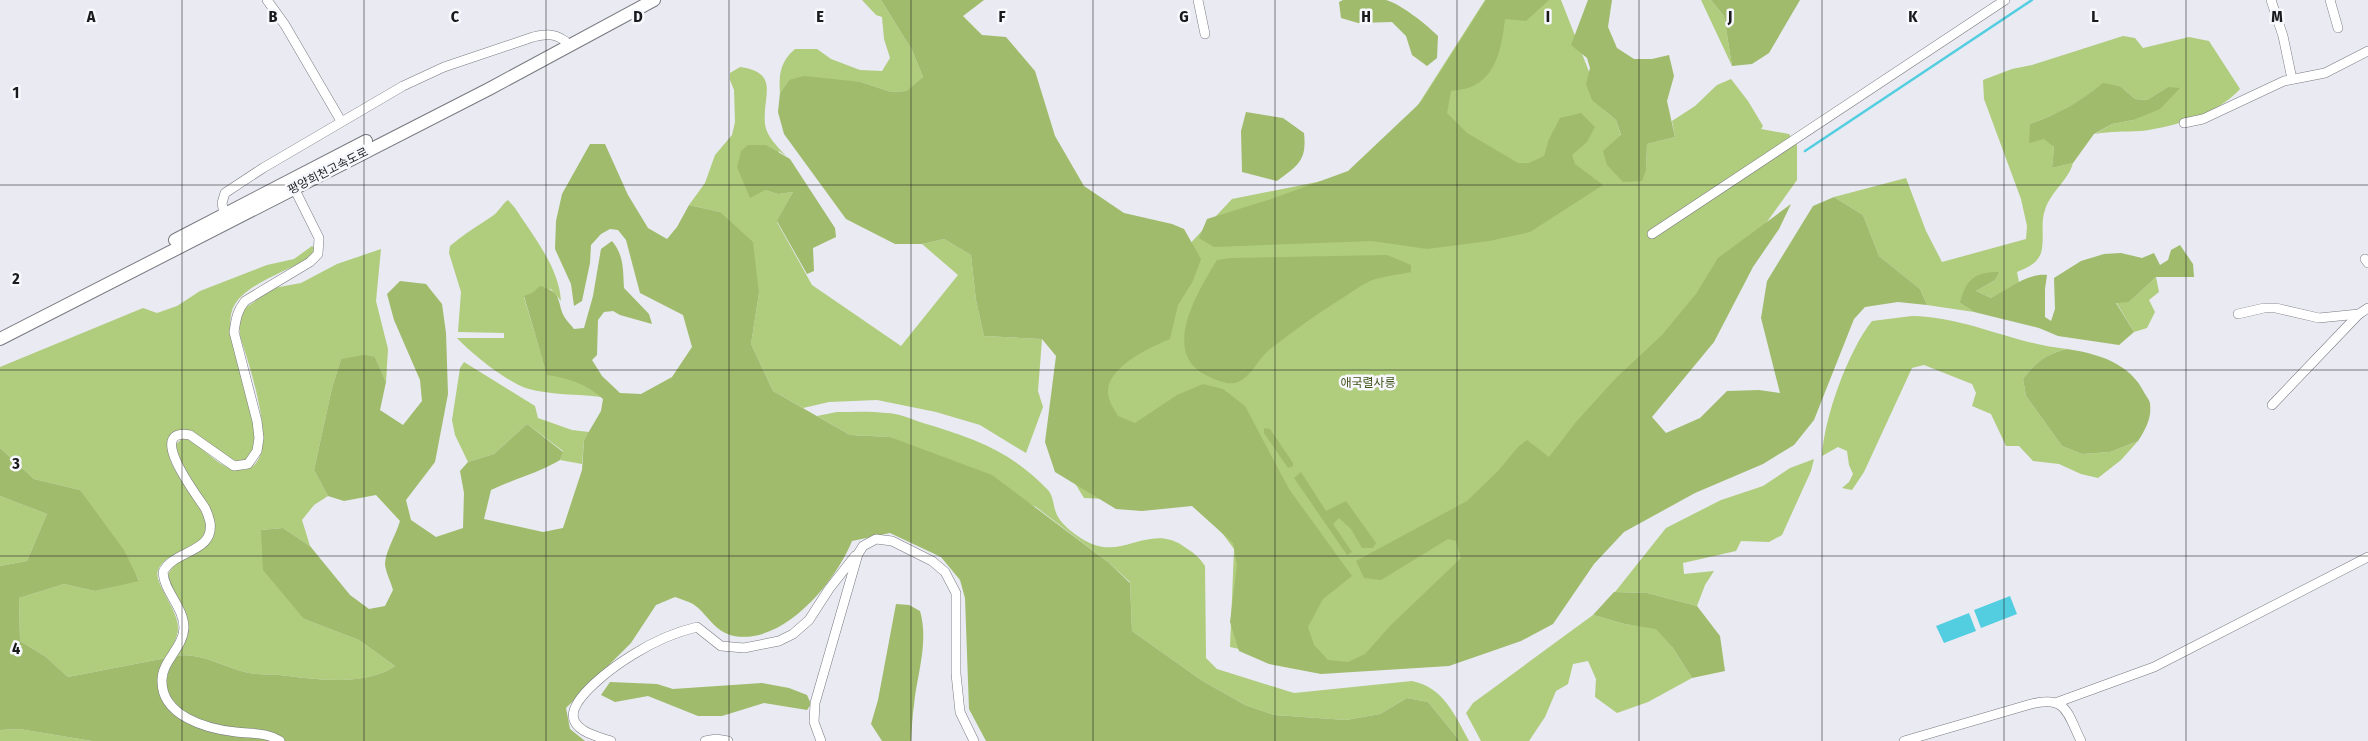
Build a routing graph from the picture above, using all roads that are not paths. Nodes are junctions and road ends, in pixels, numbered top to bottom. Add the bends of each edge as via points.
1 (267, 0) edge
2 (639, 0) edge
3 (654, 0) edge
4 (1198, 0) edge
5 (2005, 0) edge
6 (2271, 0) edge
7 (2330, 0) edge
8 (2338, 28) dead end
9 (1204, 34) dead end
10 (565, 41) junction
11 (2368, 51) edge
12 (2292, 79) junction
13 (341, 122) junction
14 (2184, 123) dead end
15 (294, 188) junction
16 (224, 214) junction
17 (1652, 234) dead end
18 (2368, 308) edge
19 (2238, 314) dead end
20 (2359, 314) junction
21 (0, 332) edge
22 (0, 339) edge
23 (2272, 405) dead end
24 (858, 554) junction
25 (2368, 557) edge
26 (2058, 702) junction
27 (280, 741) edge
28 (611, 741) edge
29 (705, 741) edge
30 (728, 741) edge
31 (821, 741) edge
32 (974, 741) edge
33 (1904, 741) edge
34 (2081, 741) edge

1 - 13 street
2 - 10 highway, 평양희천고속도로
3 - 15 highway, 평양희천고속도로 via 489,89
4 - 9 street
5 - 17 street
6 - 12 street
7 - 8 street
10 - 13 street via 548,34 496,48 403,86
10 - 16 highway, 평양희천고속도로
11 - 12 street via 2325,74
12 - 14 street via 2203,119
13 - 16 street via 225,193 222,203
15 - 22 highway, 평양희천고속도로
15 - 27 street via 319,238 318,254 239,308 234,332 257,421 257,452 248,464 234,466 190,435 182,433 176,437 172,447 174,459 206,510 209,535 204,542 176,558 163,572 163,581 184,624 182,638 162,677 162,689 170,704 184,716 206,725 267,735
16 - 21 highway, 평양희천고속도로
18 - 20 street
19 - 20 street via 2276,308 2318,318
20 - 23 street
24 - 28 street via 809,620 779,641 744,648 720,646 697,627 680,631 635,653 602,676 582,696 572,715 581,728
24 - 31 street via 815,703 814,722
24 - 32 street via 862,546 876,539 892,541 932,561 945,572 956,593 956,674 960,712
25 - 26 street via 2154,667
26 - 33 street via 2031,704
26 - 34 street
29 - 30 street

